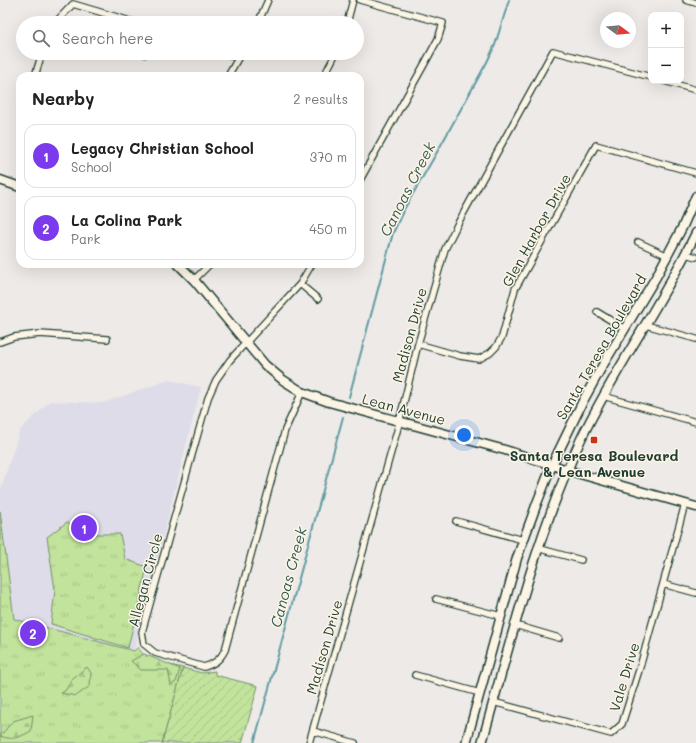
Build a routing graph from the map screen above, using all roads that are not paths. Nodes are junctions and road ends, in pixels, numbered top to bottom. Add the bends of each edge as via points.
1 (268, 0) edge
2 (354, 0) edge
3 (360, 0) edge
4 (686, 0) edge
5 (696, 3) edge
6 (62, 16) edge
7 (113, 16) edge
8 (261, 16) edge
9 (349, 16) edge
10 (40, 60) edge
11 (237, 60) edge
12 (332, 60) edge
13 (36, 72) edge
14 (230, 72) edge
15 (326, 72) edge
16 (648, 76) edge
17 (675, 84) edge
18 (696, 90) edge
19 (696, 172) edge
20 (364, 173) edge
21 (0, 180) edge
22 (16, 186) edge
23 (696, 196) edge
24 (696, 233) edge
25 (638, 242) dead end
26 (686, 254) junction
27 (668, 256) junction
28 (696, 257) edge
29 (182, 268) edge
30 (206, 268) edge
31 (310, 268) edge
32 (194, 280) junction
33 (300, 284) junction
34 (318, 299) dead end
35 (597, 312) dead end
36 (646, 325) junction
37 (625, 329) junction
38 (107, 339) dead end
39 (696, 339) edge
40 (0, 342) edge
41 (247, 343) junction
42 (418, 344) junction
43 (302, 392) junction
44 (603, 396) junction
45 (399, 421) junction
46 (696, 422) edge
47 (552, 465) junction
48 (567, 470) junction
49 (685, 504) junction
50 (696, 507) edge
51 (456, 521) dead end
52 (523, 540) junction
53 (537, 548) junction
54 (581, 560) dead end
55 (663, 584) junction
56 (696, 593) edge
57 (436, 599) dead end
58 (501, 616) junction
59 (515, 625) junction
60 (559, 638) dead end
61 (415, 676) dead end
62 (480, 693) junction
63 (494, 702) junction
64 (313, 731) junction
65 (310, 743) edge
66 (355, 743) edge
67 (466, 743) edge
68 (482, 743) edge

1 - 8 street
2 - 9 street
3 - 20 street via 443,23 426,63
4 - 5 street
6 - 7 street via 73,4
10 - 13 street
11 - 14 street
12 - 15 street
16 - 42 street, Madison Drive via 553,51 445,249
17 - 18 street
19 - 42 street, Glen Harbor Drive via 596,145 515,289 502,337 490,353 479,359
21 - 22 main road
23 - 27 main road, Santa Teresa Boulevard
24 - 26 main road, Santa Teresa Boulevard
25 - 27 street
26 - 28 street
26 - 36 main road, Santa Teresa Boulevard
27 - 37 main road, Santa Teresa Boulevard
29 - 32 main road, Lean Avenue
30 - 32 street
31 - 33 street, Allegan Circle
32 - 41 main road, Lean Avenue
33 - 34 street
33 - 41 street, Allegan Circle
35 - 37 street
36 - 39 street
36 - 44 main road, Santa Teresa Boulevard
37 - 47 main road, Santa Teresa Boulevard via 586,394
38 - 40 street via 40,334 14,337
41 - 43 main road, Lean Avenue via 265,365
41 - 43 street, Allegan Circle via 230,360 216,380 204,407 142,632 144,644 155,653 204,667 220,659 225,650 285,430
42 - 45 street, Madison Drive
43 - 45 main road, Lean Avenue
44 - 46 street
44 - 48 main road, Santa Teresa Boulevard
45 - 47 main road, Lean Avenue
45 - 64 street, Madison Drive
47 - 48 main road, Lean Avenue
47 - 52 main road, Santa Teresa Boulevard
48 - 49 main road, Lean Avenue
48 - 53 main road, Santa Teresa Boulevard
49 - 50 main road, Lean Avenue
49 - 55 street, Vale Drive
51 - 52 street
52 - 58 main road, Santa Teresa Boulevard
53 - 54 street
53 - 59 main road, Santa Teresa Boulevard
55 - 56 street
55 - 63 street, Vale Drive via 622,724 611,734
57 - 58 street
58 - 62 main road, Santa Teresa Boulevard
59 - 60 street
59 - 63 main road, Santa Teresa Boulevard
61 - 62 street
62 - 67 main road, Santa Teresa Boulevard
63 - 68 main road, Santa Teresa Boulevard
64 - 65 street, Madison Drive
64 - 66 street

